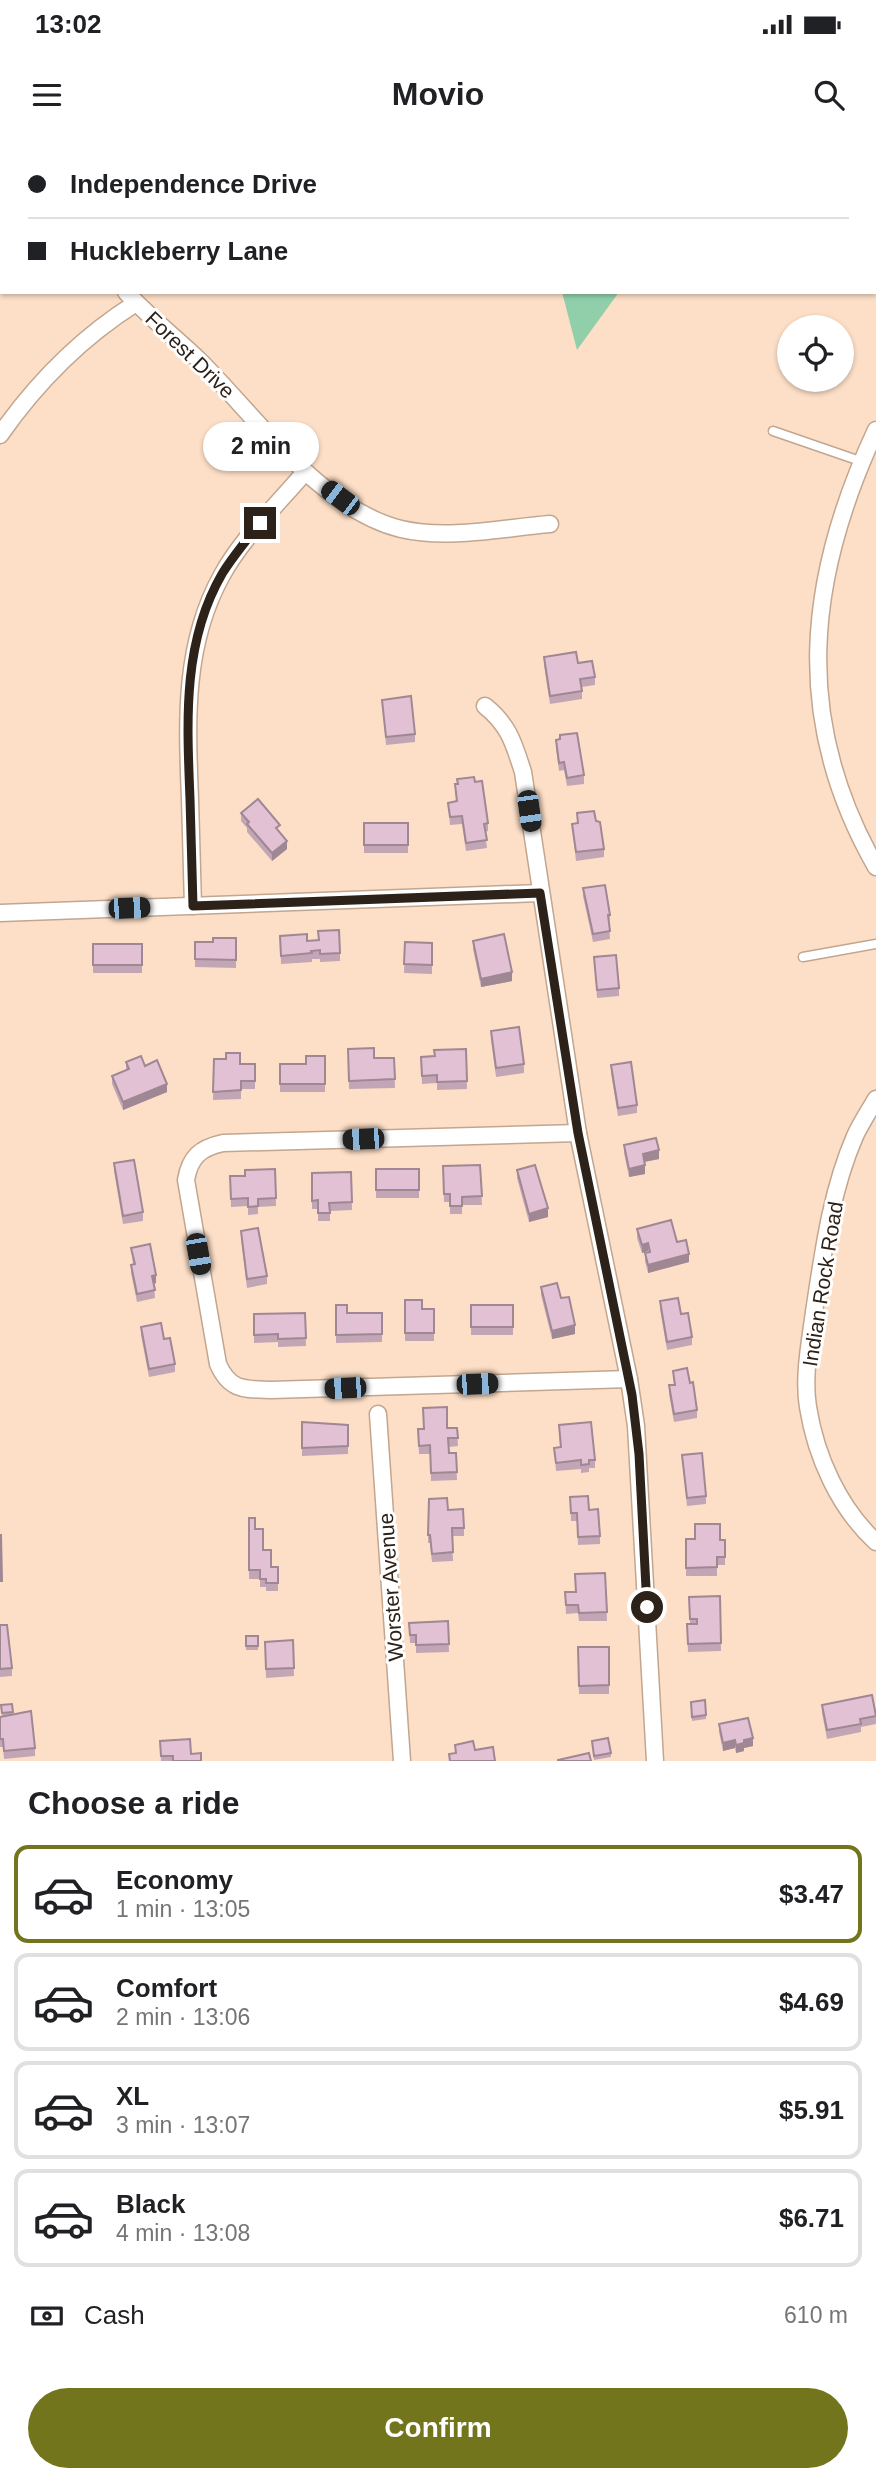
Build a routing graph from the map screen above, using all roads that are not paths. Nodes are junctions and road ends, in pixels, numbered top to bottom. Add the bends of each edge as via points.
1 (131, 298) edge
2 (876, 430) edge
3 (773, 431) dead end
4 (0, 435) edge
5 (863, 462) junction
6 (305, 472) junction
7 (550, 524) dead end
8 (485, 706) dead end
9 (876, 867) edge
10 (540, 893) junction
11 (193, 906) junction
12 (0, 913) edge
13 (876, 944) edge
14 (803, 957) dead end
15 (876, 1099) edge
16 (578, 1133) junction
17 (629, 1379) junction
18 (378, 1414) dead end
19 (876, 1542) edge
20 (402, 1761) edge
21 (655, 1761) edge

1 - 4 street via 47,376
1 - 6 street, Forest Drive via 199,361
2 - 5 street
3 - 5 lane
5 - 9 street via 837,525 826,574 817,673 831,761 843,800
6 - 7 street, Forest Drive via 357,511 404,530 459,532
6 - 11 street via 220,577 193,655 187,735
8 - 10 street via 501,719 523,772
10 - 11 street
10 - 16 street
11 - 12 street
13 - 14 lane
15 - 19 street, Indian Rock Road via 856,1135 830,1219 812,1327 807,1405 828,1475 845,1506
16 - 17 street
16 - 17 street via 208,1146 196,1154 186,1180 218,1364 233,1385 271,1390
17 - 21 street via 639,1454
18 - 20 street, Worster Avenue

